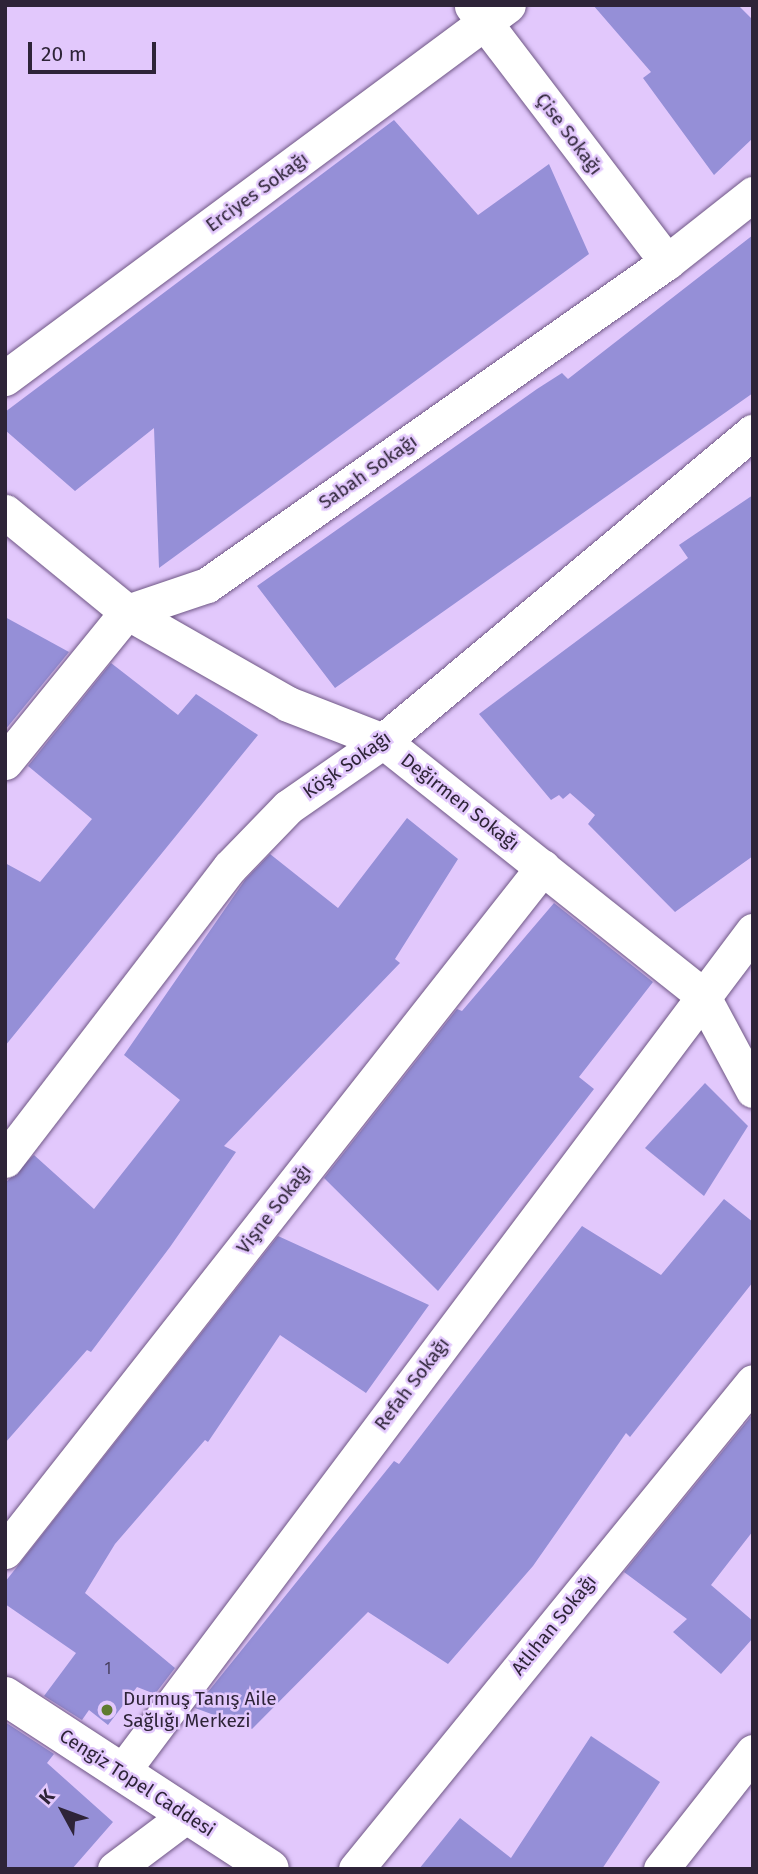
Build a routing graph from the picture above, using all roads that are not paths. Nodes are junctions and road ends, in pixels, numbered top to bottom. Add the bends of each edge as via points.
1 (488, 11) edge
2 (753, 194) edge
3 (667, 262) junction
4 (5, 379) edge
5 (753, 432) edge
6 (5, 512) edge
7 (127, 612) junction
8 (383, 741) junction
9 (5, 762) edge
10 (543, 867) junction
11 (753, 931) edge
12 (702, 995) junction
13 (753, 1090) edge
14 (5, 1160) edge
15 (753, 1382) edge
16 (5, 1551) edge
17 (5, 1696) edge
18 (753, 1752) edge
19 (121, 1773) junction
20 (187, 1815) junction
21 (116, 1869) edge
22 (270, 1869) edge
23 (356, 1869) edge
24 (661, 1869) edge

1 - 3 street, Çise Sokağı
1 - 4 street, Erciyes Sokağı
2 - 3 street, Sabah Sokağı
3 - 7 street, Sabah Sokağı via 207,585
5 - 8 street, Köşk Sokağı
6 - 7 street, Değirmen Sokağı
7 - 8 street, Değirmen Sokağı via 288,704
7 - 9 street
8 - 10 street, Değirmen Sokağı
8 - 14 street, Köşk Sokağı via 288,807 230,867
10 - 12 street, Değirmen Sokağı
10 - 16 street, Vişne Sokağı
11 - 12 street, Refah Sokağı
12 - 13 street, Değirmen Sokağı
12 - 19 street, Refah Sokağı
15 - 23 street, Atlıhan Sokağı
17 - 19 street, Cengiz Topel Caddesi
18 - 24 street
19 - 20 street, Cengiz Topel Caddesi
20 - 21 street
20 - 22 street, Cengiz Topel Caddesi

